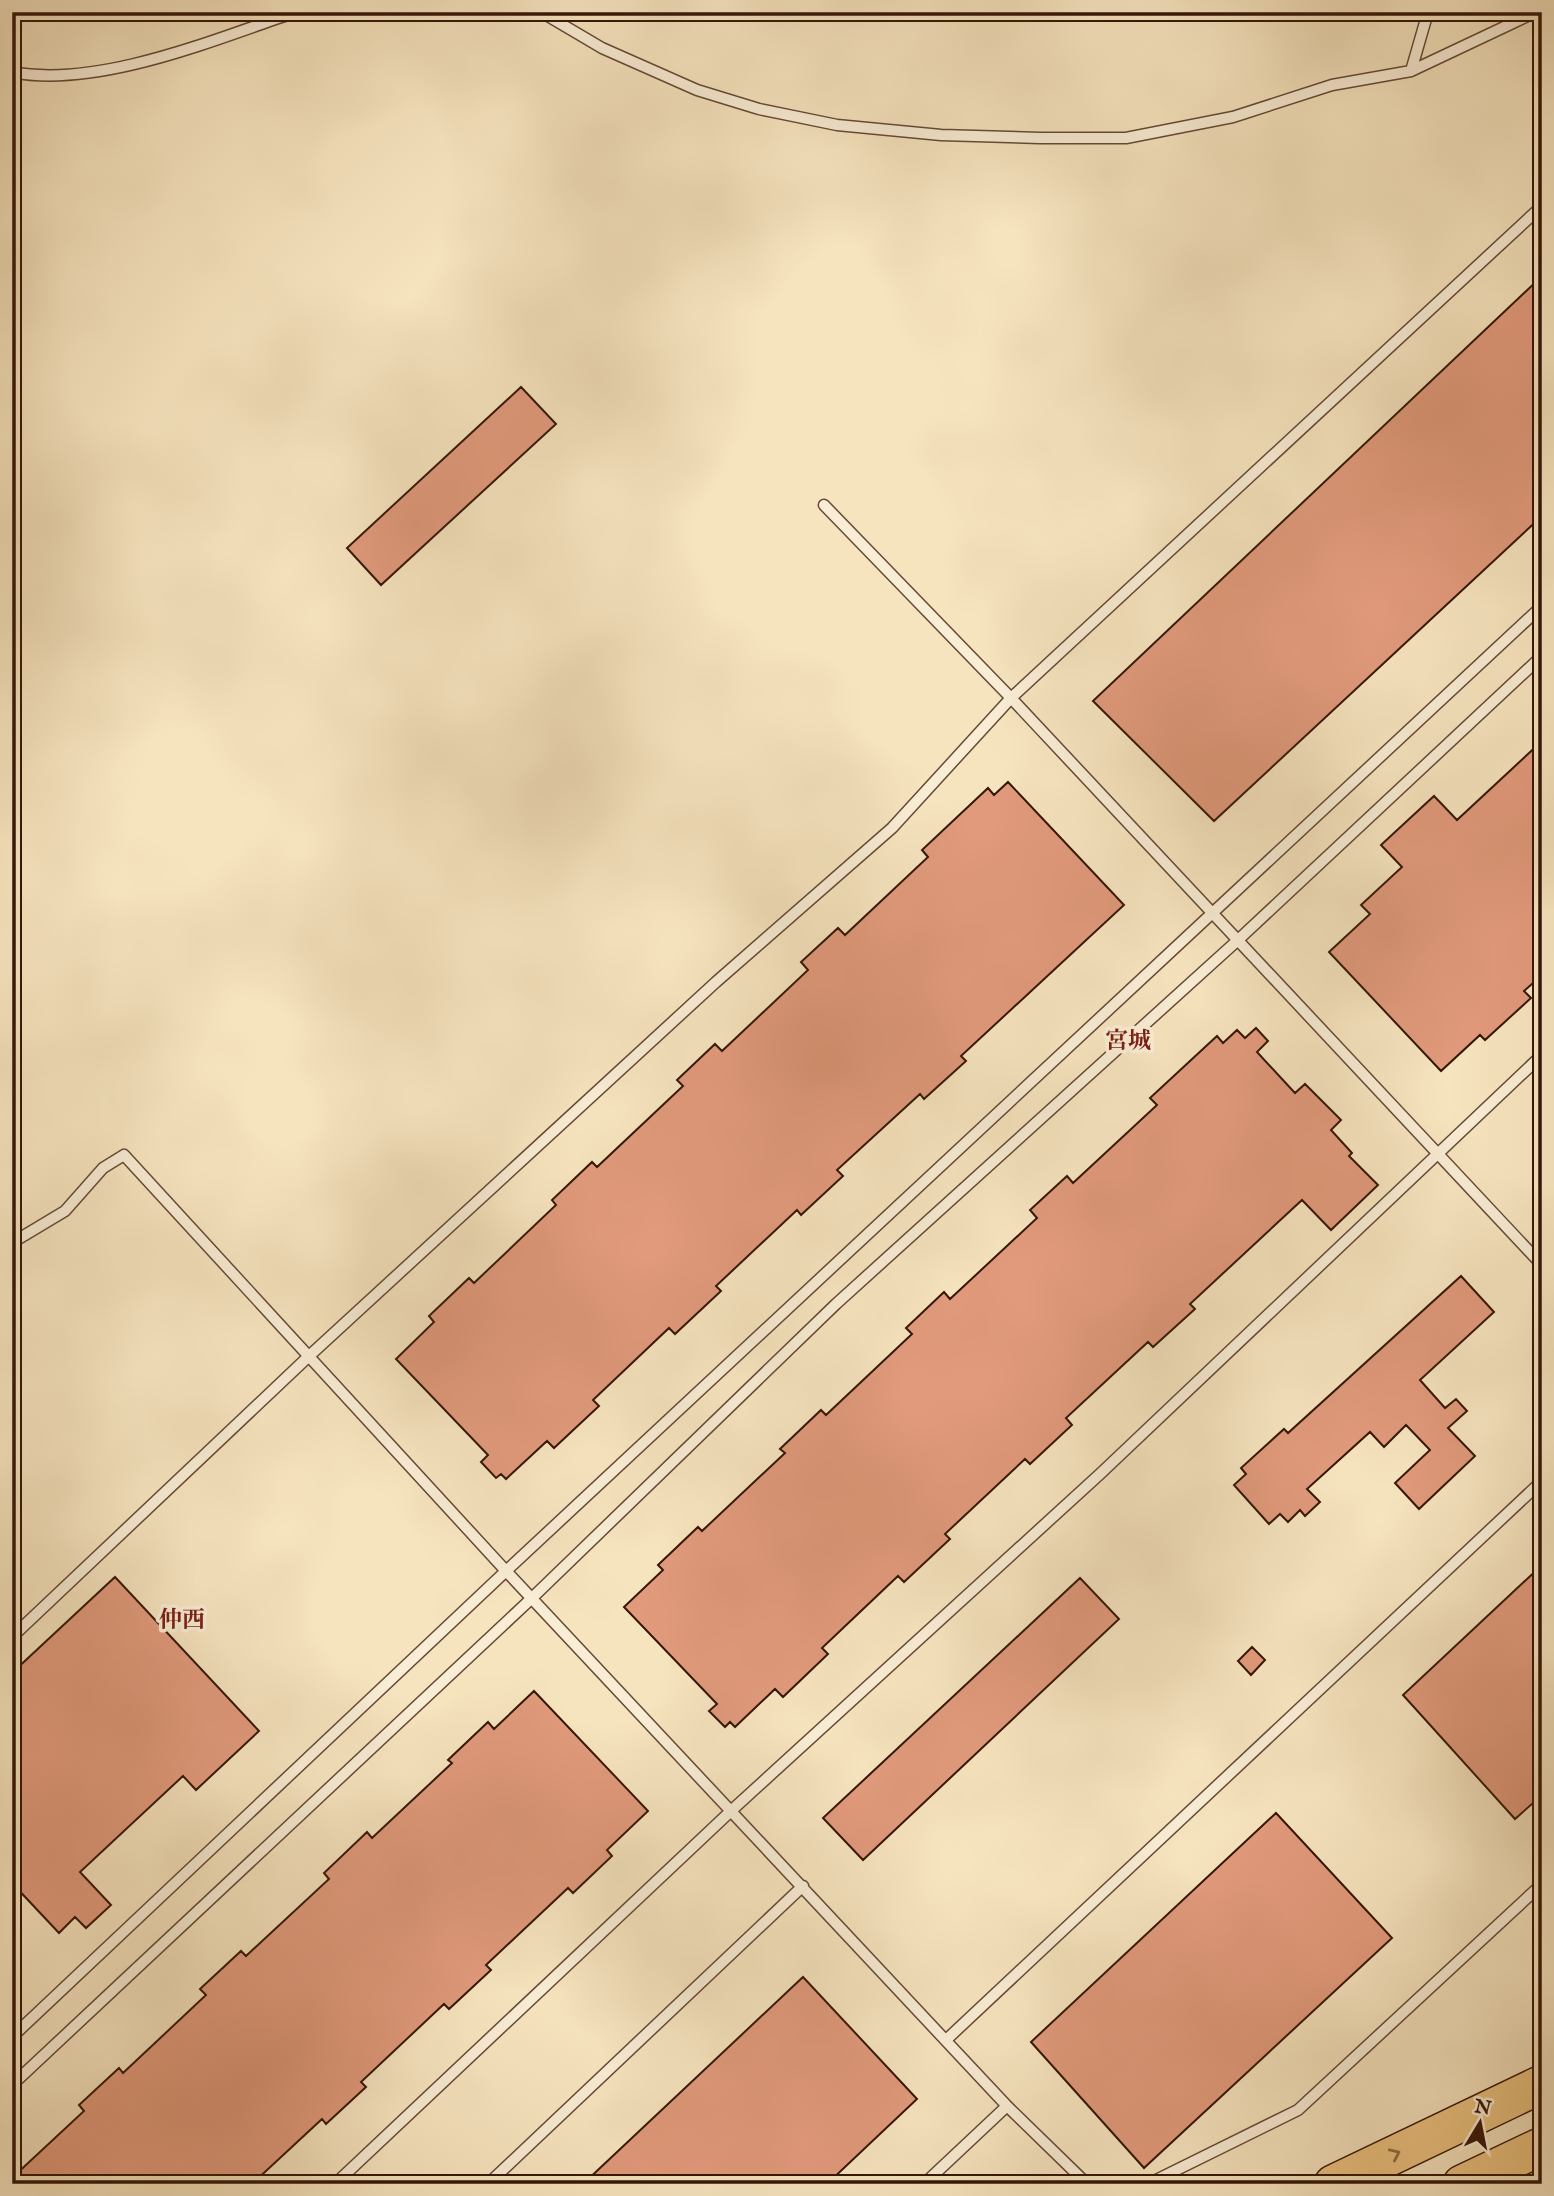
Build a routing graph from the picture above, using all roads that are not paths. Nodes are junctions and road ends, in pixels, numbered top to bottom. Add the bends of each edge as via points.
1 (296, 12) edge
2 (541, 12) edge
3 (1428, 12) edge
4 (1536, 12) edge
5 (1411, 71) junction
6 (12, 72) edge
7 (1542, 206) edge
8 (824, 505) dead end
9 (1542, 606) edge
10 (1542, 656) edge
11 (1012, 698) junction
12 (1213, 913) junction
13 (1238, 940) junction
14 (1542, 1055) edge
15 (1436, 1154) junction
16 (12, 1238) edge
17 (1542, 1265) edge
18 (308, 1357) junction
19 (1542, 1481) edge
20 (506, 1571) junction
21 (532, 1598) junction
22 (12, 1637) edge
23 (732, 1810) junction
24 (1542, 1884) edge
25 (803, 1886) junction
26 (12, 2037) edge
27 (946, 2040) junction
28 (1542, 2084) edge
29 (12, 2085) edge
30 (1007, 2106) junction
31 (1542, 2146) edge
32 (335, 2184) edge
33 (488, 2184) edge
34 (924, 2184) edge
35 (1099, 2184) edge
36 (1140, 2184) edge
37 (1333, 2184) edge
38 (1462, 2184) edge

1 - 6 lane via 163,57 81,75
2 - 5 lane via 602,48 710,94 837,125 941,135 1126,138 1233,117 1332,85
3 - 5 lane
4 - 5 lane
7 - 11 lane
8 - 11 lane
9 - 12 lane
10 - 13 lane
11 - 12 lane
11 - 18 lane via 892,828 716,982
12 - 13 lane
12 - 20 lane
13 - 15 lane
13 - 21 lane via 836,1304
14 - 15 lane
15 - 17 lane
15 - 23 lane via 1100,1474
16 - 18 lane via 20,1238 65,1211 103,1168 124,1155
18 - 20 lane
18 - 22 lane
19 - 27 lane
20 - 21 lane
20 - 26 lane
21 - 23 lane
21 - 29 lane
23 - 25 lane
23 - 32 lane
24 - 36 lane via 1298,2110
25 - 27 lane
25 - 33 lane
27 - 30 lane
37 -> 28 highway
30 - 34 lane
30 - 35 lane via 1083,2180
31 - 38 highway

